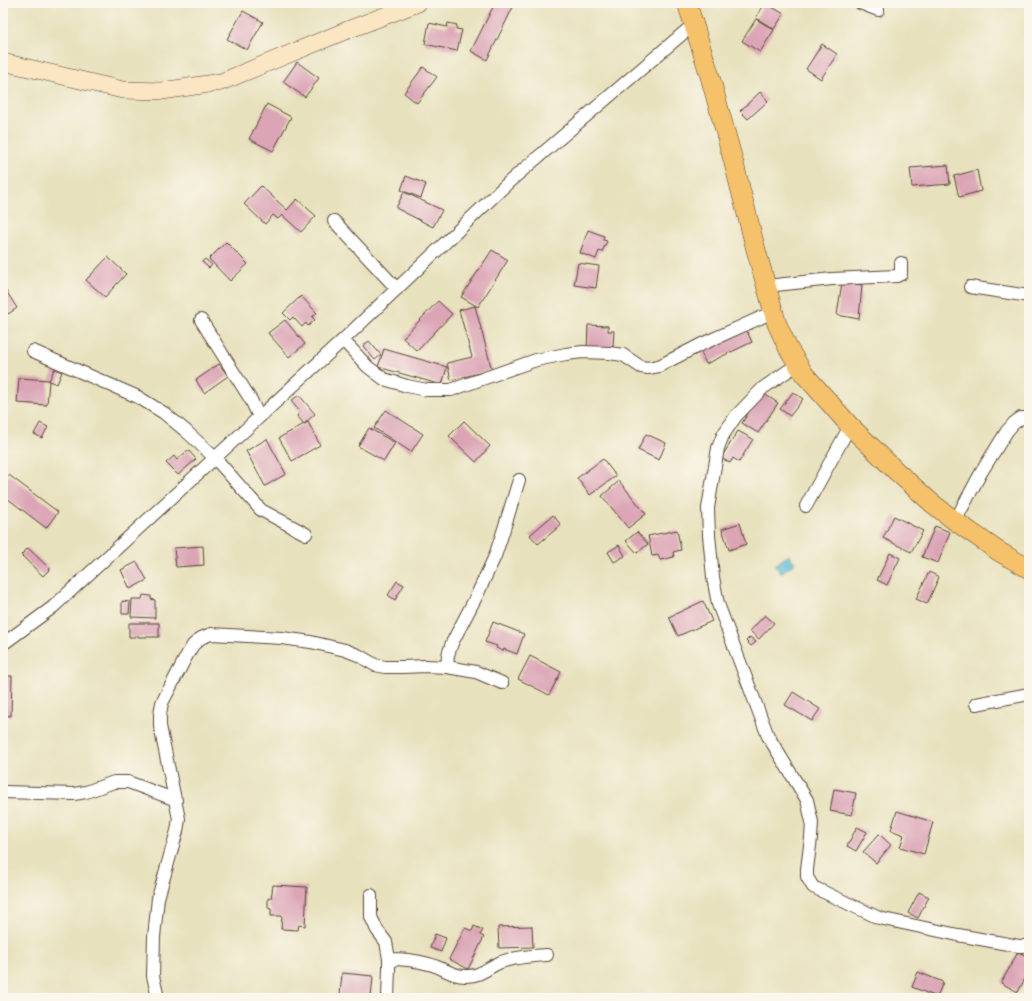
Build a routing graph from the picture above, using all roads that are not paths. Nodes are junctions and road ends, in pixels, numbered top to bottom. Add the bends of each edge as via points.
1 (418, 3) edge
2 (688, 3) edge
3 (860, 3) edge
4 (878, 10) dead end
5 (694, 24) junction
6 (3, 62) edge
7 (334, 221) dead end
8 (901, 263) dead end
9 (766, 286) junction
10 (970, 287) dead end
11 (397, 289) junction
12 (1029, 296) edge
13 (773, 312) junction
14 (201, 320) dead end
15 (343, 340) junction
16 (32, 351) dead end
17 (798, 364) junction
18 (259, 417) junction
19 (1029, 418) edge
20 (850, 426) junction
21 (215, 458) junction
22 (519, 480) dead end
23 (806, 506) dead end
24 (955, 521) junction
25 (306, 534) dead end
26 (1029, 569) edge
27 (3, 644) edge
28 (447, 667) junction
29 (502, 683) dead end
30 (1029, 694) edge
31 (976, 704) dead end
32 (3, 792) edge
33 (176, 800) junction
34 (371, 895) dead end
35 (1029, 946) edge
36 (547, 954) dead end
37 (389, 959) junction
38 (158, 998) edge
39 (388, 998) edge

1 - 6 main road via 221,82 162,92 123,90
2 - 5 main road
3 - 4 street
5 - 9 main road
5 - 11 street via 510,181
7 - 11 street
8 - 9 street via 901,274 897,276 832,278
9 - 13 main road
10 - 12 street
11 - 15 street
13 - 15 street via 659,366 641,367 623,355 583,352 536,360 451,390 426,390 384,379 368,367
13 - 17 main road via 788,348
14 - 18 street
15 - 18 street
16 - 21 street via 138,397 169,417
17 - 20 main road
17 - 35 street via 763,388 736,416 724,435 718,448 708,508 713,577 718,604 768,736 808,800 812,822 807,877 813,888 879,918 958,935
18 - 21 street
19 - 24 street via 1021,418 1007,431
20 - 23 street
20 - 24 main road via 896,471
21 - 25 street via 261,510
21 - 27 street via 53,608
22 - 28 street via 495,556 452,643
24 - 26 main road
28 - 29 street via 476,672
28 - 33 street via 384,667 375,665 352,652 282,638 211,634 201,638 187,655 162,703 160,714 160,726
30 - 31 street
32 - 33 street via 74,794 114,782 128,782
33 - 38 street via 179,818 177,831 158,898 154,937 153,976
34 - 37 street via 372,917 386,942
36 - 37 street via 509,960 477,975 466,976 457,976 430,964
37 - 39 street

